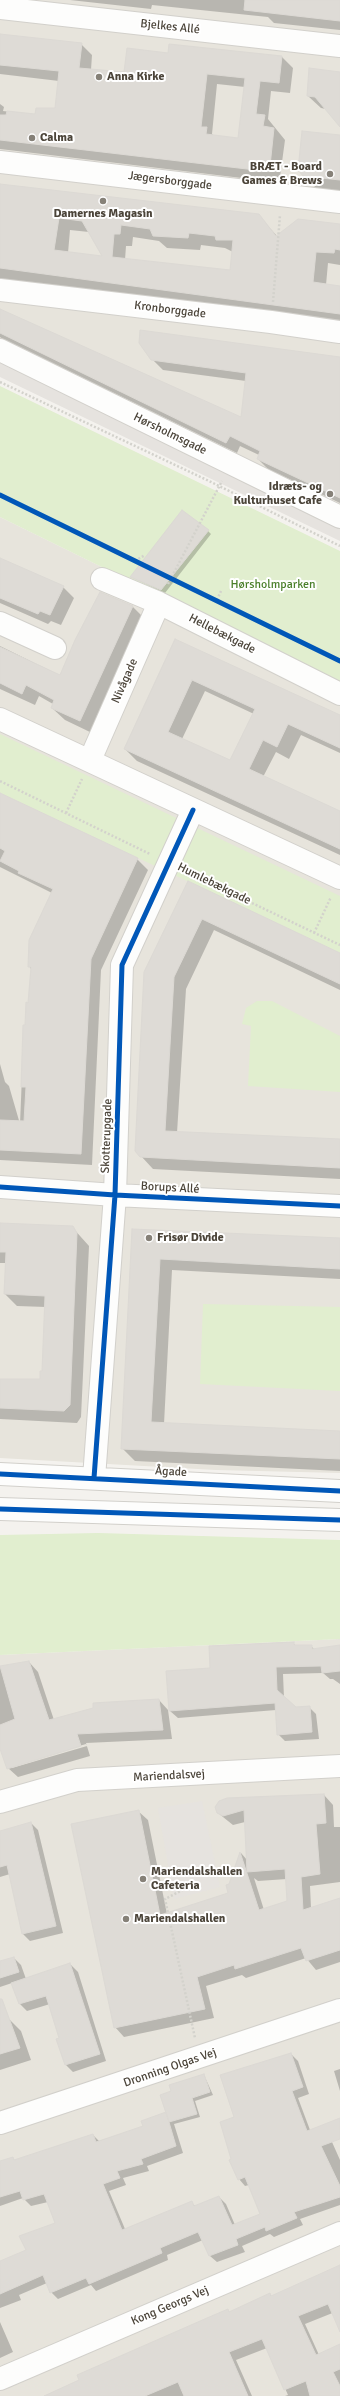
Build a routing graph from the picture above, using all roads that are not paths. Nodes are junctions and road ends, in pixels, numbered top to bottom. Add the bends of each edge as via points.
1 (0, 8) edge
2 (340, 46) edge
3 (0, 162) edge
4 (340, 202) edge
5 (0, 290) edge
6 (340, 332) edge
7 (0, 350) edge
8 (340, 517) edge
9 (102, 579) dead end
10 (159, 603) junction
11 (0, 623) edge
12 (56, 648) dead end
13 (340, 694) edge
14 (0, 719) edge
15 (90, 760) junction
16 (193, 810) junction
17 (340, 878) edge
18 (0, 1187) edge
19 (115, 1196) junction
20 (340, 1206) edge
21 (0, 1474) edge
22 (94, 1478) junction
23 (340, 1491) edge
24 (0, 1509) edge
25 (340, 1520) edge
26 (340, 1766) edge
27 (0, 1802) edge
28 (340, 2010) edge
29 (0, 2123) edge
30 (340, 2233) edge
31 (0, 2379) edge

1 - 2 street, Bjelkes Allé
3 - 4 street, Jægersborggade
5 - 6 street, Kronborggade
7 - 8 street, Hørsholmsgade
9 - 10 street, Hellebækgade
10 - 13 street, Hellebækgade
10 - 15 street, Nivågade
11 - 12 street
14 - 15 street
15 - 16 street
16 - 17 street
16 - 19 street, Skotterupgade via 122,966
18 - 19 street, Borups Allé
19 - 20 street, Borups Allé
19 - 22 street, Skotterupgade
21 - 22 street, Ågade
22 - 23 street, Ågade
24 - 25 street
26 - 27 street, Mariendalsvej via 77,1780
28 - 29 street, Dronning Olgas Vej
30 - 31 street, Kong Georgs Vej

